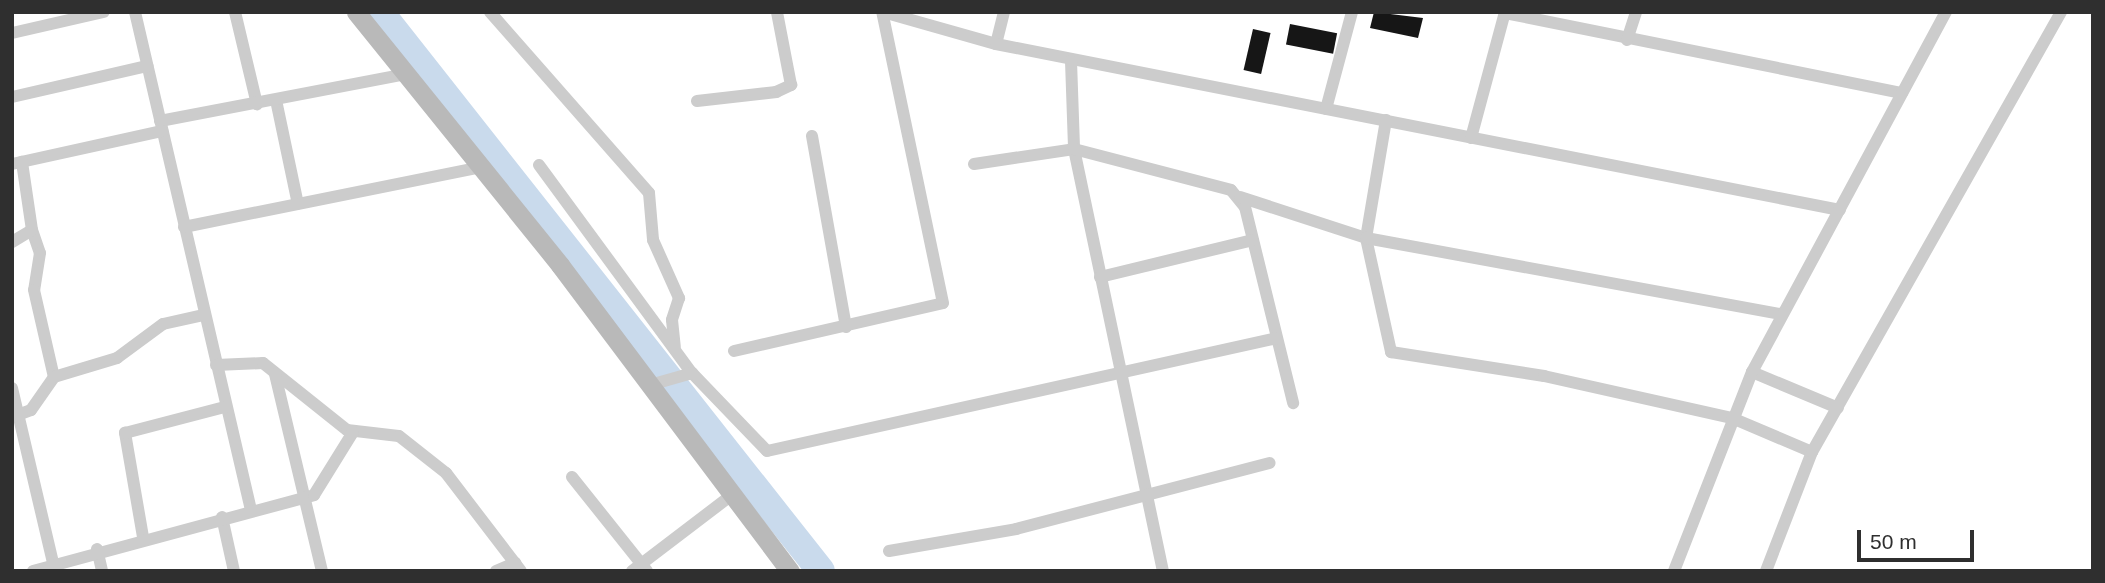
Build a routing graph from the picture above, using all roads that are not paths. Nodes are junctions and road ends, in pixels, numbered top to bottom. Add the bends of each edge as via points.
1 (104, 12) edge
2 (135, 12) edge
3 (235, 12) edge
4 (356, 12) edge
5 (489, 12) edge
6 (777, 12) edge
7 (883, 12) edge
8 (1004, 12) edge
9 (1352, 12) edge
10 (1636, 12) edge
11 (1946, 12) edge
12 (2061, 12) edge
13 (1505, 13) edge
14 (12, 33) edge
15 (1627, 40) junction
16 (996, 44) junction
17 (1071, 61) junction
18 (146, 65) junction
19 (406, 74) junction
20 (1902, 93) junction
21 (12, 97) edge
22 (276, 100) junction
23 (697, 101) dead end
24 (257, 104) junction
25 (1326, 109) junction
26 (1386, 121) junction
27 (161, 126) junction
28 (812, 136) dead end
29 (1471, 138) junction
30 (1074, 149) junction
31 (17, 163) edge
32 (974, 164) dead end
33 (539, 165) dead end
34 (481, 167) junction
35 (1241, 197) junction
36 (298, 204) junction
37 (1840, 210) junction
38 (184, 227) junction
39 (32, 230) junction
40 (1366, 238) junction
41 (1253, 240) junction
42 (12, 242) edge
43 (1100, 277) junction
44 (1782, 314) junction
45 (204, 315) junction
46 (846, 327) junction
47 (1277, 338) junction
48 (676, 351) junction
49 (734, 351) dead end
50 (216, 365) junction
51 (1752, 372) junction
52 (275, 374) junction
53 (689, 375) junction
54 (1121, 375) junction
55 (54, 377) junction
56 (656, 384) junction
57 (12, 388) edge
58 (1293, 403) dead end
59 (225, 407) junction
60 (1838, 408) junction
61 (16, 416) edge
62 (1732, 418) junction
63 (352, 432) junction
64 (1812, 452) junction
65 (1270, 463) dead end
66 (572, 477) dead end
67 (733, 494) junction
68 (1145, 495) junction
69 (304, 499) junction
70 (251, 510) junction
71 (222, 517) junction
72 (144, 537) junction
73 (97, 549) junction
74 (889, 551) dead end
75 (53, 563) junction
76 (518, 567) edge
77 (640, 568) edge
78 (33, 571) edge
79 (102, 571) edge
80 (234, 571) edge
81 (322, 571) edge
82 (496, 571) edge
83 (790, 571) edge
84 (1163, 571) edge
85 (1674, 571) edge
86 (1766, 571) edge

1 - 14 street
2 - 18 street
3 - 24 street
4 - 19 street
5 - 48 street via 649,193 653,240 679,298 671,320
6 - 23 street via 791,85 776,92
7 - 16 street
7 - 46 street via 944,295 937,308
8 - 16 street
9 - 25 street
10 - 15 street
11 - 20 street
12 - 60 street
13 - 15 street
13 - 29 street
15 - 20 street
16 - 17 street
17 - 25 street
17 - 30 street
18 - 21 street
18 - 27 street
19 - 22 street
19 - 34 street
20 - 37 street
22 - 24 street
22 - 36 street
24 - 27 street
25 - 26 street
26 - 29 street
26 - 40 street
27 - 31 street
27 - 38 street
28 - 46 street
29 - 37 street
30 - 32 street
30 - 35 street
30 - 43 street
31 - 39 street
33 - 48 street
34 - 36 street
34 - 56 street
35 - 40 street
35 - 41 street
36 - 38 street
37 - 44 street
38 - 45 street
39 - 42 street
39 - 55 street via 40,253 34,290
40 - 44 street
40 - 62 street via 1385,343 1395,354 1544,376
41 - 43 street
41 - 47 street
43 - 54 street
44 - 51 street
45 - 50 street
45 - 55 street via 163,324 117,358
46 - 49 street
47 - 54 street
47 - 58 street
48 - 53 street
50 - 52 street via 255,360
50 - 59 street
51 - 60 street
51 - 62 street
52 - 63 street
52 - 69 street
53 - 54 street via 767,451
53 - 56 street
54 - 68 street
55 - 61 street via 39,402
56 - 67 street
57 - 61 street
59 - 70 street
59 - 72 street via 125,433
60 - 64 street
61 - 75 street
62 - 64 street
62 - 85 street
63 - 69 street via 320,489
63 - 76 street via 399,436 436,463
64 - 86 street
65 - 68 street
66 - 77 street
67 - 77 street
67 - 83 street
68 - 74 street via 1016,529
68 - 84 street
69 - 70 street
69 - 81 street
70 - 71 street
71 - 72 street
71 - 80 street
72 - 73 street
73 - 75 street
73 - 79 street
75 - 78 street
76 - 82 street

